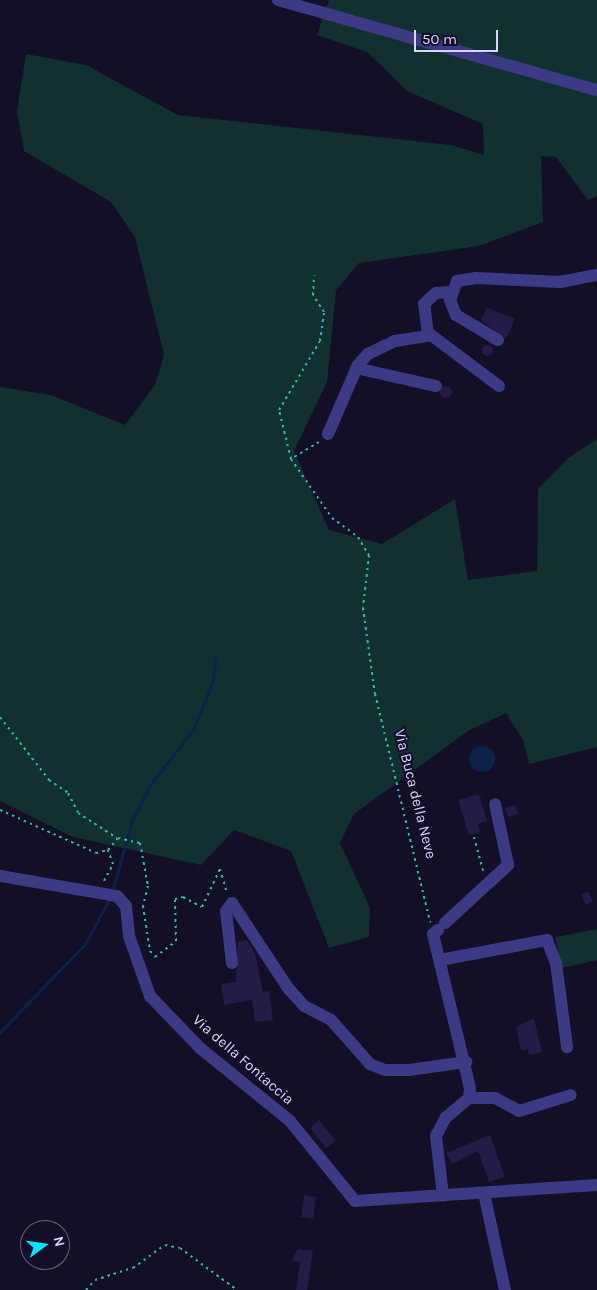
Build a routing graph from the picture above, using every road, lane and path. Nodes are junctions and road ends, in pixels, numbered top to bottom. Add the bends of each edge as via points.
1 (278, 0) edge
2 (597, 90) edge
3 (314, 275) dead end
4 (597, 275) edge
5 (451, 292) junction
6 (428, 335) junction
7 (498, 340) dead end
8 (356, 368) junction
9 (436, 386) dead end
10 (499, 386) dead end
11 (328, 434) joint
12 (291, 459) junction
13 (0, 717) edge
14 (495, 804) dead end
15 (0, 810) edge
16 (474, 837) dead end
17 (118, 840) junction
18 (108, 850) junction
19 (0, 876) edge
20 (487, 885) junction
21 (110, 894) junction
22 (230, 905) junction
23 (439, 929) junction
24 (440, 960) junction
25 (232, 963) dead end
26 (567, 1047) dead end
27 (466, 1062) junction
28 (571, 1095) dead end
29 (469, 1098) junction
30 (597, 1185) edge
31 (484, 1193) junction
32 (443, 1196) junction
33 (86, 1290) edge
34 (236, 1290) edge
35 (505, 1290) edge

1 - 2 street
3 - 12 path via 313,295 324,312 320,341 280,410
4 - 5 street via 548,282 468,278 457,281
5 - 6 street via 436,293 424,304
5 - 7 street via 459,319
6 - 8 street via 380,347
6 - 10 street
8 - 9 street
8 - 11 street
11 - 12 path
12 - 23 path, Via Buca della Neve via 332,518 358,537 369,555 363,608 375,694
13 - 17 path via 49,780 68,793 78,813
14 - 20 street via 509,860
15 - 18 path via 87,850
16 - 20 path
17 - 18 path
17 - 22 path via 137,840 142,846 148,886 142,906 150,951 156,958 176,941 176,897 202,907 221,869
18 - 21 path via 112,864 104,872
19 - 21 street
20 - 23 street
21 - 32 street, Via della Fontaccia via 126,906 129,936 150,996 200,1048 290,1121 355,1202
22 - 25 street via 226,910
22 - 27 street via 239,907 288,988 304,1006 331,1020 370,1064 385,1070 409,1070
23 - 24 street
24 - 26 street via 547,940 556,963
24 - 27 street
27 - 29 street
28 - 29 street via 519,1111 495,1098
29 - 32 street via 446,1117 436,1136
30 - 31 street, Via della Fontaccia
31 - 32 street, Via della Fontaccia
31 - 35 street
33 - 34 path via 96,1280 133,1268 165,1245 180,1248

